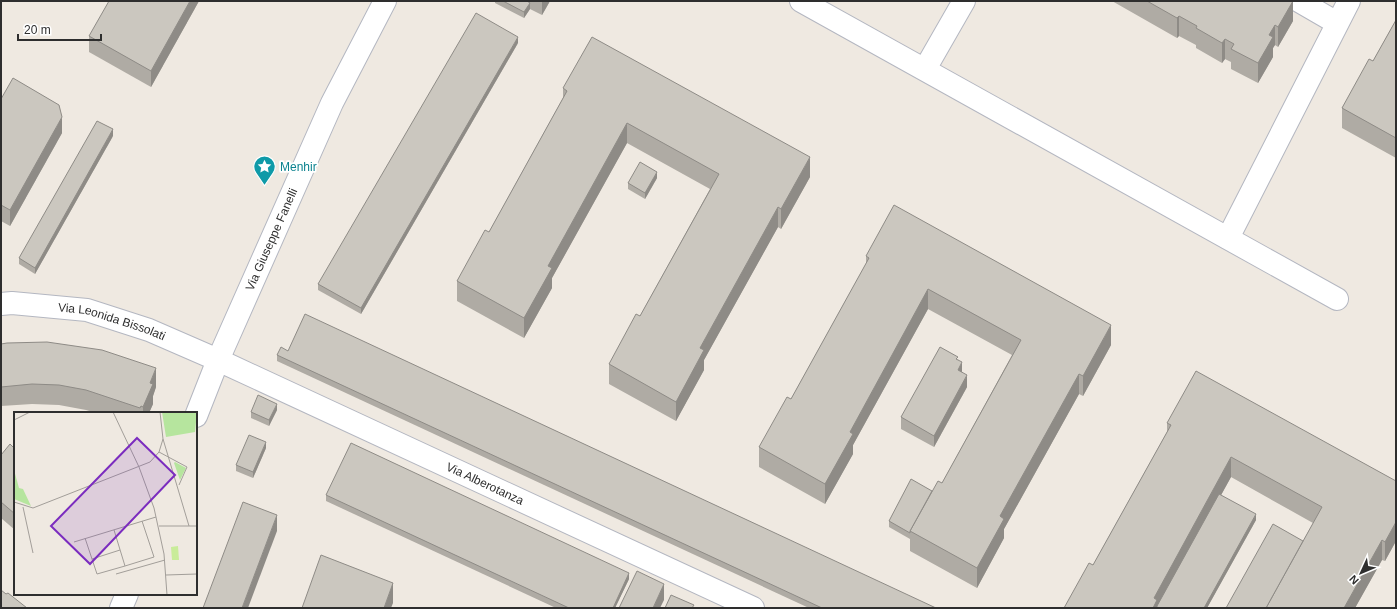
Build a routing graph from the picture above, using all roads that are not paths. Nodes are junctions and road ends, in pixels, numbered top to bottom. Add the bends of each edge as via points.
1 (385, 1) edge
2 (801, 1) edge
3 (964, 1) edge
4 (1299, 1) edge
5 (1349, 1) edge
6 (1338, 23) junction
7 (925, 69) junction
8 (1228, 238) junction
9 (1337, 299) dead end
10 (1, 304) edge
11 (218, 360) junction
12 (197, 413) edge
13 (127, 595) edge
14 (121, 608) edge
15 (753, 608) edge

1 - 11 street, Via Giuseppe Fanelli via 332,103
2 - 7 street
3 - 7 street
4 - 6 street
5 - 6 street
6 - 8 street
7 - 8 street
8 - 9 street
10 - 11 street, Via Leonida Bissolati via 87,310 149,330
11 - 12 street, Via Giuseppe Fanelli
11 - 15 street, Via Alberotanza
13 - 14 street

